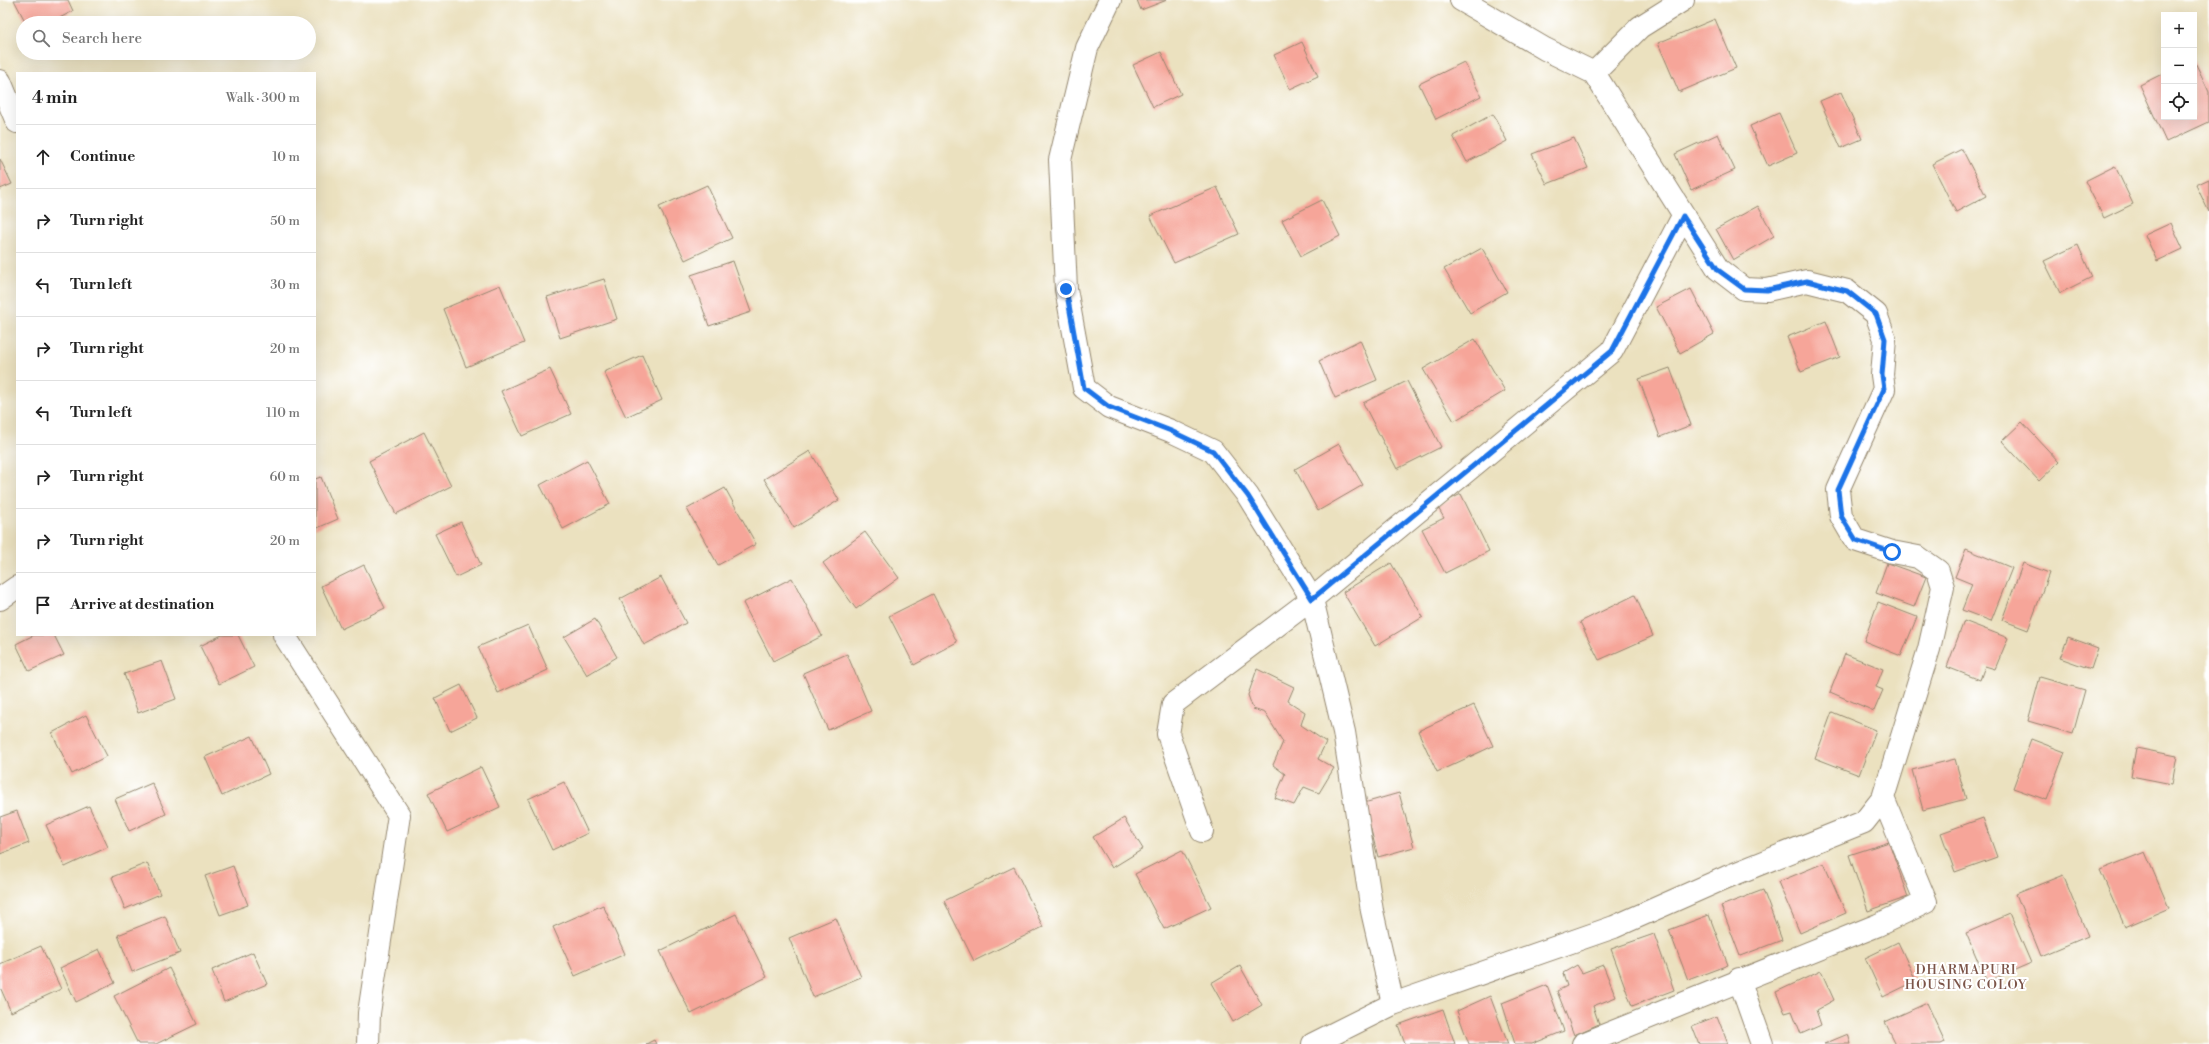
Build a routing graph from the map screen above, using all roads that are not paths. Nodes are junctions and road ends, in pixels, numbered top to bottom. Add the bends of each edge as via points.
1 (1110, 0) edge
2 (1461, 0) edge
3 (1683, 0) edge
4 (1594, 73) junction
5 (0, 81) edge
6 (16, 120) edge
7 (1683, 216) junction
8 (16, 588) edge
9 (0, 599) edge
10 (1312, 599) junction
11 (285, 636) edge
12 (1883, 798) junction
13 (1202, 831) dead end
14 (1738, 980) junction
15 (1393, 1004) junction
16 (368, 1044) edge
17 (1313, 1044) edge
18 (1582, 1044) edge
19 (1762, 1044) edge

1 - 10 street via 1087,48 1060,160 1066,289 1084,388 1109,407 1171,431 1213,451 1248,496
2 - 4 street via 1545,49
3 - 4 street via 1640,27
4 - 7 street
5 - 6 street
7 - 10 street via 1612,351
7 - 12 street via 1718,270 1744,289 1767,290 1807,281 1847,291 1876,314 1885,339 1882,375 1884,389 1838,490 1841,516 1856,540 1892,552 1918,557 1938,571 1943,587 1929,649
8 - 9 street
10 - 13 street via 1173,704 1168,734
10 - 15 street via 1344,732 1372,911
11 - 16 street via 399,815 369,1013
12 - 14 street via 1926,902 1878,925
12 - 15 street via 1864,822 1727,877 1614,927
14 - 18 street
14 - 19 street
15 - 17 street

